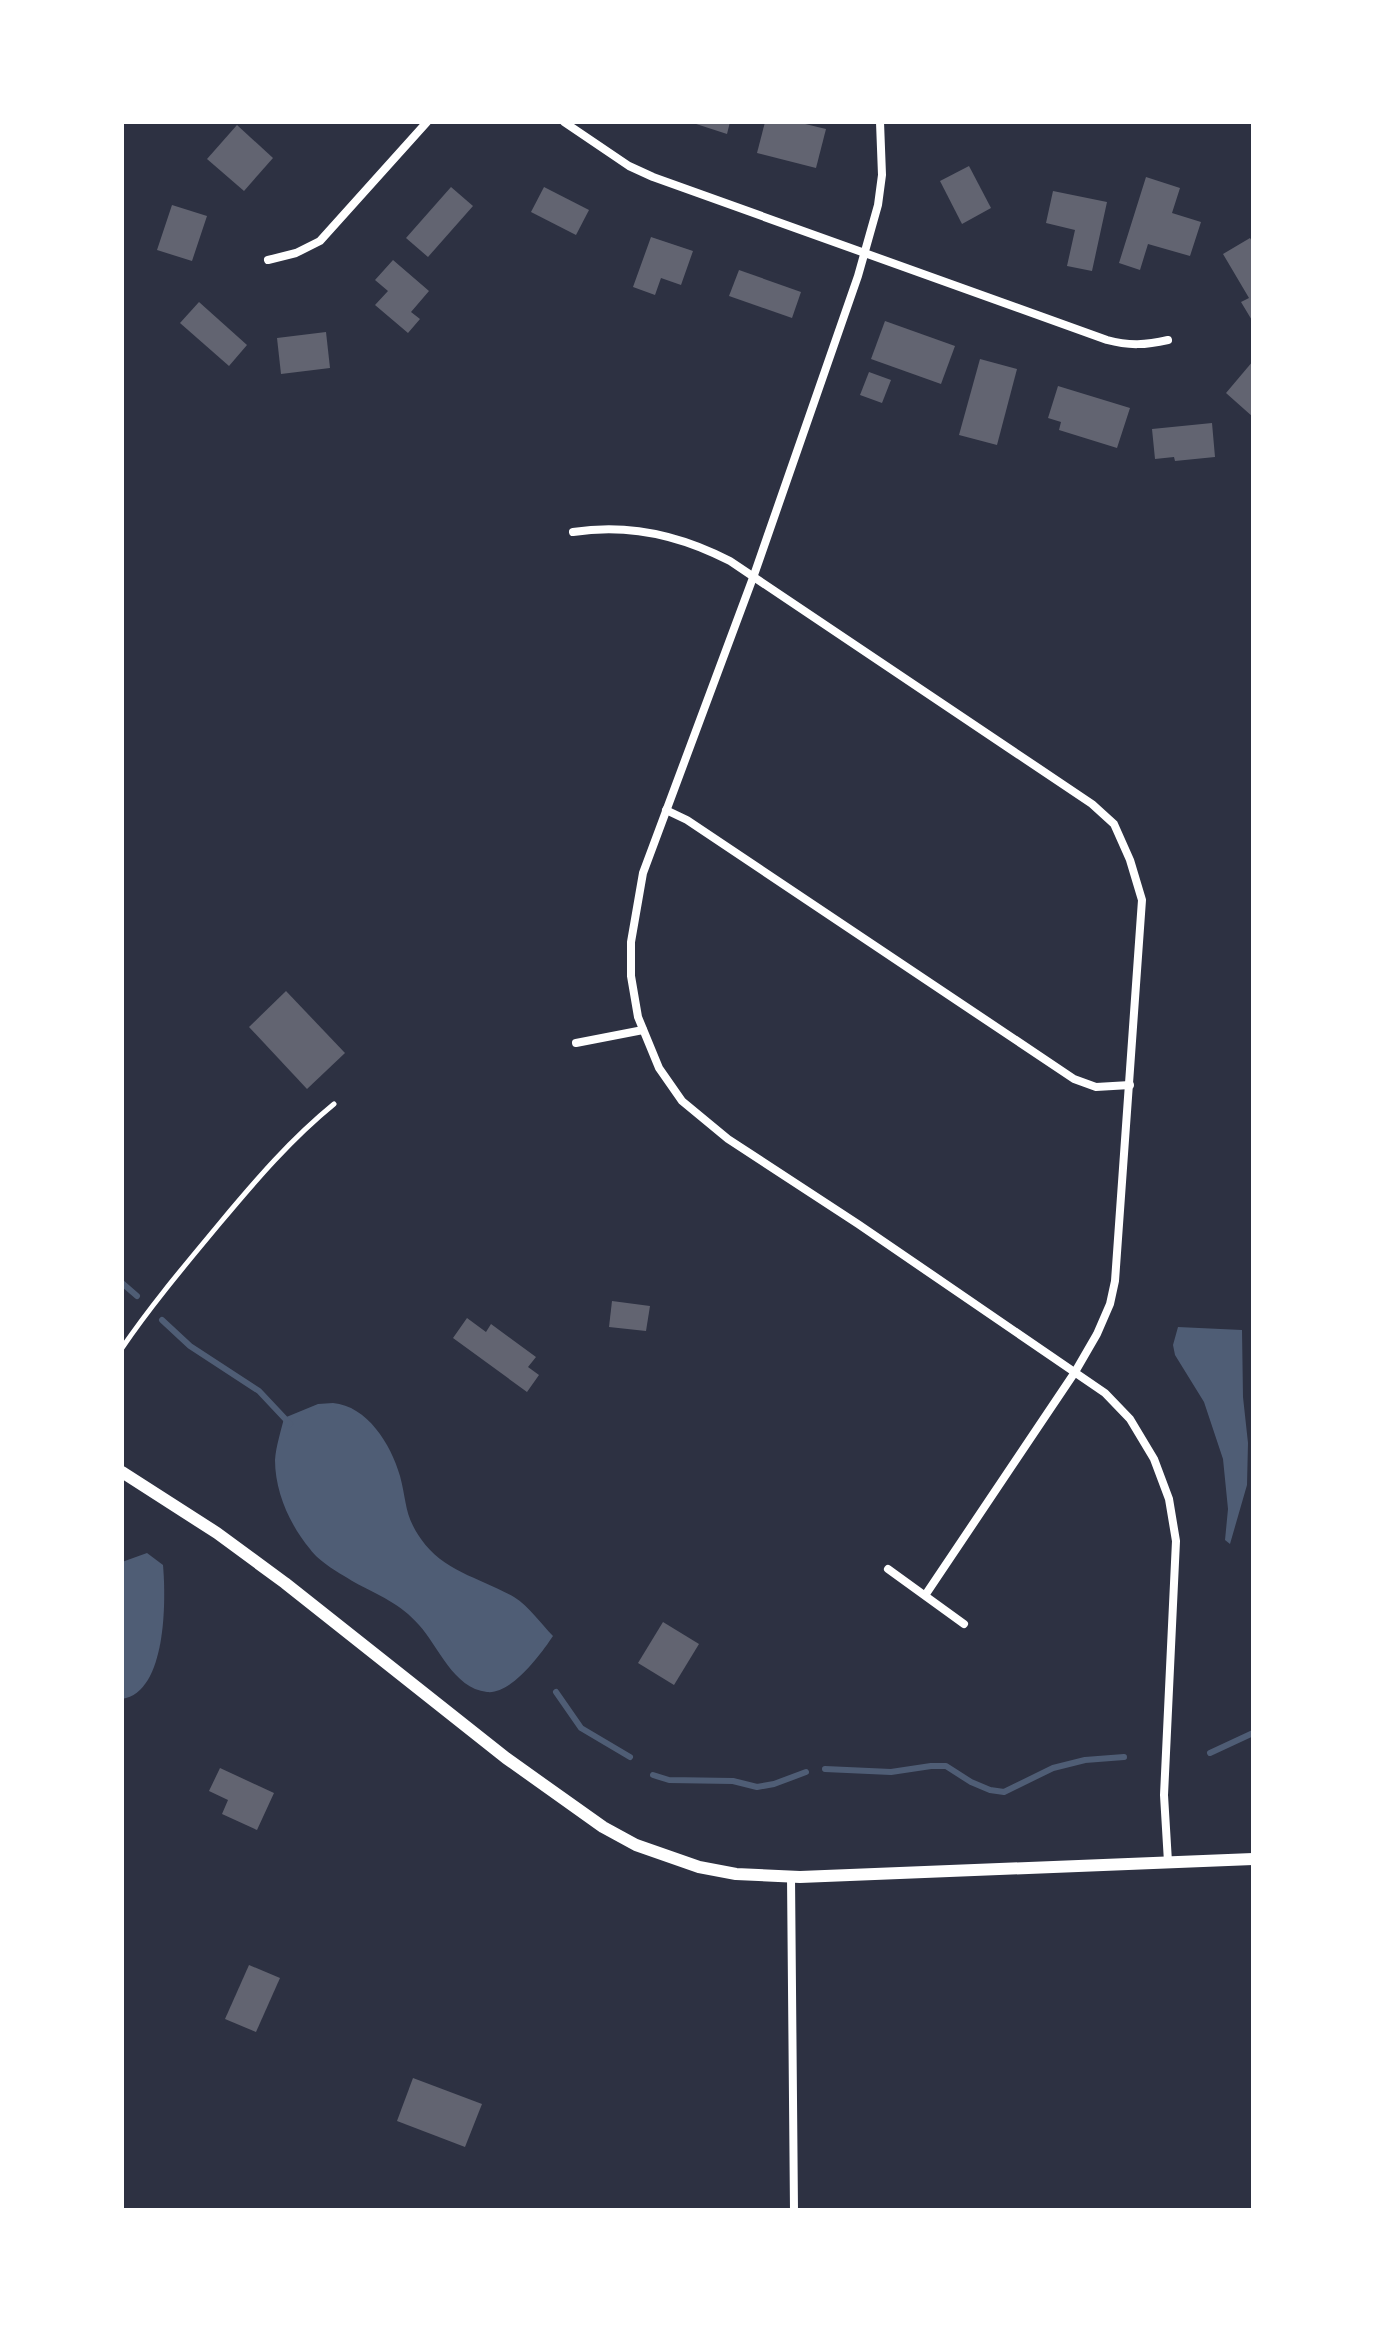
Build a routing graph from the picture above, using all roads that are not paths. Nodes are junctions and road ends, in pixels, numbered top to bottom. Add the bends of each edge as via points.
1 (427, 122) edge
2 (564, 122) edge
3 (880, 122) edge
4 (865, 253) junction
5 (268, 260) dead end
6 (1168, 340) dead end
7 (573, 532) dead end
8 (754, 575) junction
9 (666, 810) junction
10 (643, 1030) junction
11 (576, 1043) dead end
12 (1130, 1085) junction
13 (334, 1104) dead end
14 (122, 1348) edge
15 (1075, 1372) junction
16 (122, 1472) edge
17 (888, 1569) dead end
18 (926, 1594) junction
19 (964, 1624) dead end
20 (1253, 1859) edge
21 (1168, 1862) junction
22 (791, 1877) junction
23 (794, 2210) edge

1 - 5 street via 320,241
2 - 4 street via 653,177
3 - 4 street via 880,190
4 - 6 street via 1116,342 1147,345
4 - 8 street
7 - 8 street via 628,529 663,534 704,547
8 - 9 street
8 - 12 street via 1114,824 1142,900
9 - 10 street via 643,873 631,942 631,976
9 - 12 street via 1074,1079 1096,1087
10 - 11 street
10 - 15 street via 659,1068 682,1101 728,1139
12 - 15 street via 1115,1281 1106,1314
13 - 14 lane via 272,1163 154,1301
15 - 18 street
15 - 21 street via 1130,1419 1154,1459 1169,1499 1176,1575 1164,1795
16 - 22 street via 285,1583 506,1758 603,1827 699,1867
17 - 18 street
18 - 19 street
20 - 21 street
21 - 22 street
22 - 23 street

